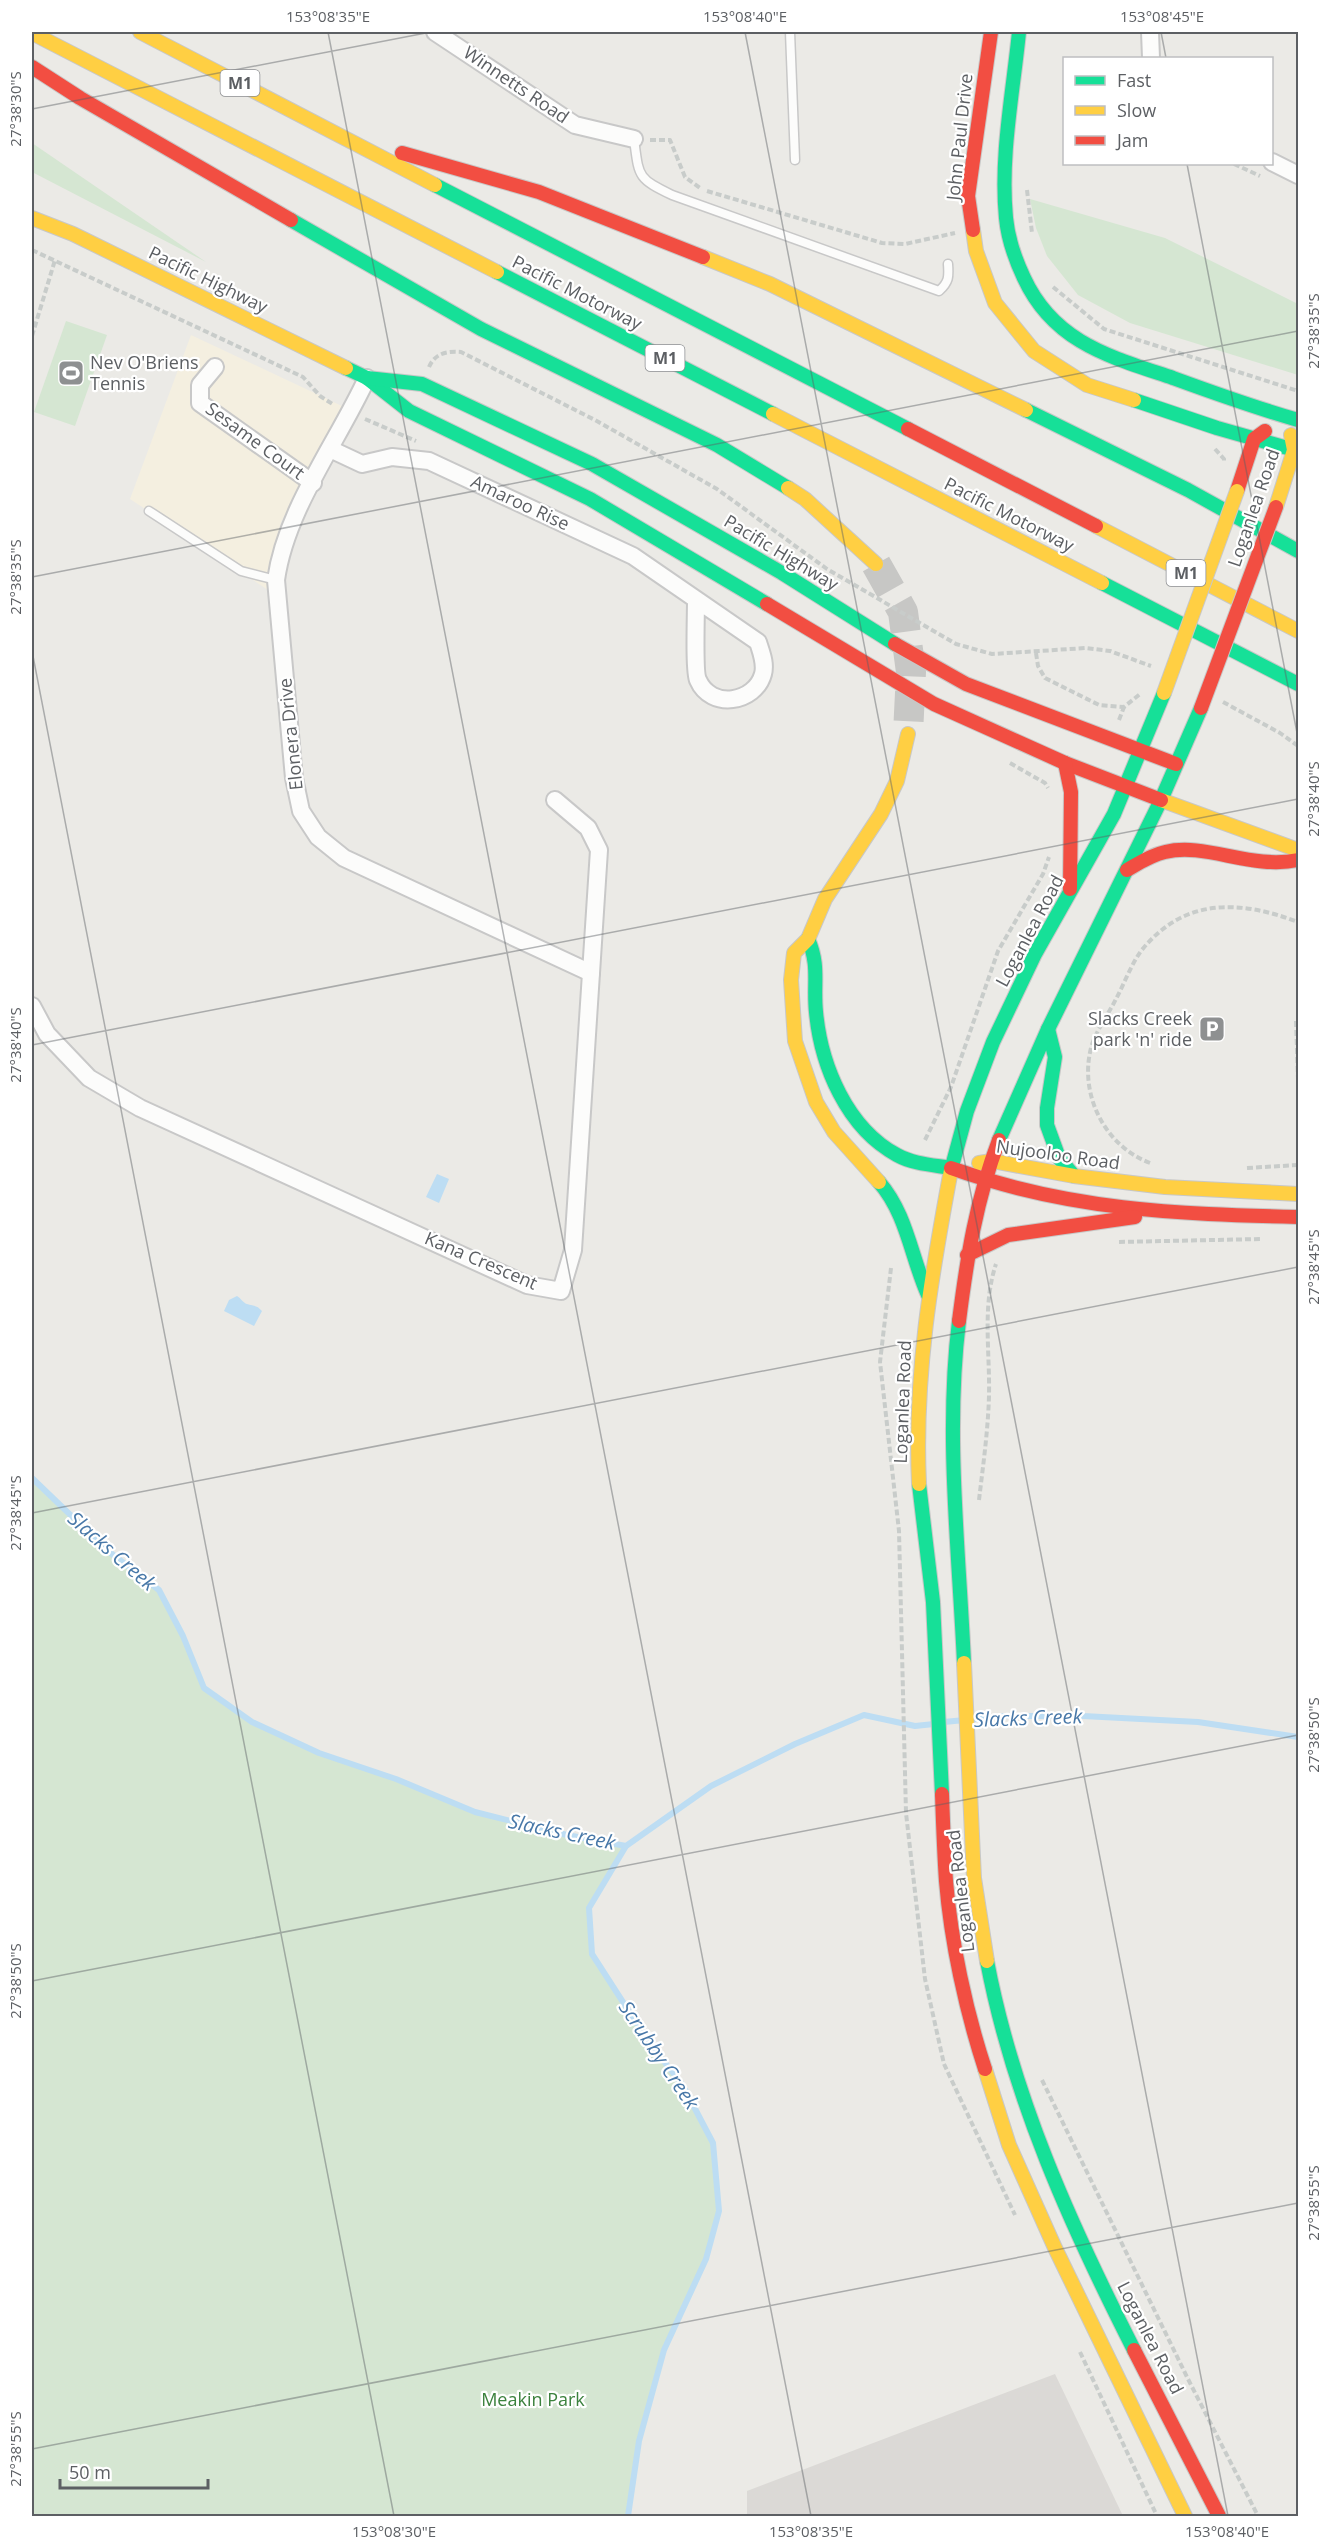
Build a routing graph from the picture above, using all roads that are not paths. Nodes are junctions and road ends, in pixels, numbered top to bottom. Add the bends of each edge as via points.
1 (140, 32) edge
2 (435, 32) edge
3 (789, 32) edge
4 (991, 32) edge
5 (1020, 32) edge
6 (1150, 32) edge
7 (32, 33) edge
8 (1151, 57) edge
9 (32, 67) edge
10 (339, 135) junction
11 (634, 140) joint
12 (795, 160) dead end
13 (1273, 162) edge
14 (1299, 175) edge
15 (32, 218) edge
16 (948, 264) dead end
17 (215, 367) dead end
18 (367, 378) junction
19 (1292, 418) edge
20 (1254, 439) junction
21 (330, 449) junction
22 (1296, 451) edge
23 (313, 483) junction
24 (1299, 492) edge
25 (1278, 503) junction
26 (149, 511) dead end
27 (1299, 550) edge
28 (876, 564) tunnel mouth
29 (276, 580) junction
30 (696, 601) junction
31 (1299, 631) edge
32 (1299, 684) edge
33 (909, 734) tunnel mouth
34 (1141, 750) junction
35 (1065, 763) junction
36 (1176, 764) junction
37 (1125, 787) junction
38 (555, 800) dead end
39 (1161, 800) junction
40 (1299, 850) edge
41 (1299, 860) edge
42 (1127, 870) junction
43 (1070, 891) junction
44 (808, 939) junction
45 (591, 972) junction
46 (32, 1006) edge
47 (1048, 1029) junction
48 (992, 1161) junction
49 (951, 1168) junction
50 (1074, 1176) junction
51 (983, 1182) junction
52 (1299, 1194) edge
53 (1160, 1213) junction
54 (1299, 1217) edge
55 (967, 1255) junction
56 (928, 1295) junction
57 (1185, 2517) edge
58 (1220, 2517) edge

1 - 10 main road, Pacific Motorway / M1
2 - 11 street, Winnetts Road via 575,125
3 - 12 lane
4 - 20 main road, John Paul Drive via 968,196 976,252 994,303 1034,351 1087,385
5 - 19 main road via 1007,155 1006,218 1011,246 1024,280 1051,320 1107,354
6 - 8 street
7 - 32 main road, Pacific Motorway / M1
9 - 28 main road via 481,329 717,445 805,499
10 - 27 main road via 539,192 770,284 1188,490
10 - 31 main road, Pacific Motorway / M1
11 - 16 lane via 639,172 647,183 672,195 939,291 947,284
13 - 14 street
15 - 18 main road, Pacific Highway via 73,234
17 - 23 street, Sesame Court via 200,385 200,403
18 - 21 street, Elonera Drive
18 - 34 main road, Pacific Highway via 422,384 592,464 966,684
18 - 35 main road, Pacific Highway via 409,411 590,499 934,704
19 - 20 main road, Loganlea Road
19 - 22 main road, Loganlea Road
20 - 22 main road
20 - 34 main road, Loganlea Road, bridge
21 - 23 street, Elonera Drive
21 - 30 street, Amaroo Rise via 362,464 392,457 429,461 633,556
22 - 25 main road, Loganlea Road
23 - 29 street, Elonera Drive via 289,529
24 - 25 main road
25 - 36 main road, Loganlea Road, bridge
26 - 29 lane via 242,571
29 - 45 street, Elonera Drive via 294,778 301,811 318,837 344,858
30 - 30 street, Amaroo Rise via 698,680 718,699 745,696 757,686 763,673 758,642
33 - 44 main road via 897,781 881,814 825,899
34 - 36 main road, Pacific Highway
34 - 37 main road, Loganlea Road
35 - 37 main road, Pacific Highway
35 - 43 main road via 1071,792
36 - 39 main road, Loganlea Road
37 - 39 main road, Pacific Highway
37 - 43 main road, Loganlea Road
38 - 45 street, Kana Crescent via 588,828 599,850
39 - 40 main road, Pacific Highway
39 - 42 main road, Loganlea Road
41 - 42 main road via 1285,864 1169,851
42 - 47 main road, Loganlea Road
43 - 49 main road, Loganlea Road via 993,1042
44 - 49 main road via 816,956 820,1037 838,1092 881,1146 918,1162
44 - 56 main road via 794,953 791,980 795,1041 804,1070 816,1102 834,1131 892,1197
45 - 46 street, Kana Crescent via 573,1250 561,1291 527,1285 140,1108 88,1078 47,1034
47 - 48 main road, Loganlea Road
47 - 50 main road via 1055,1057 1047,1125 1059,1158
48 - 49 main road, Nujooloo Road
48 - 50 main road, Nujooloo Road
48 - 51 main road, Loganlea Road
49 - 51 main road, Nujooloo Road
49 - 56 main road, Loganlea Road
50 - 52 main road, Nujooloo Road via 1165,1187
51 - 53 main road, Nujooloo Road via 1014,1191
51 - 55 main road, Loganlea Road
53 - 54 main road, Nujooloo Road
53 - 55 main road via 1008,1235
55 - 58 main road, Loganlea Road via 954,1360 954,1454 971,1838 986,1953 1005,2042 1038,2139 1080,2239
56 - 57 main road, Loganlea Road via 919,1389 919,1491 933,1602 943,1840 954,1940 976,2042 1009,2145

